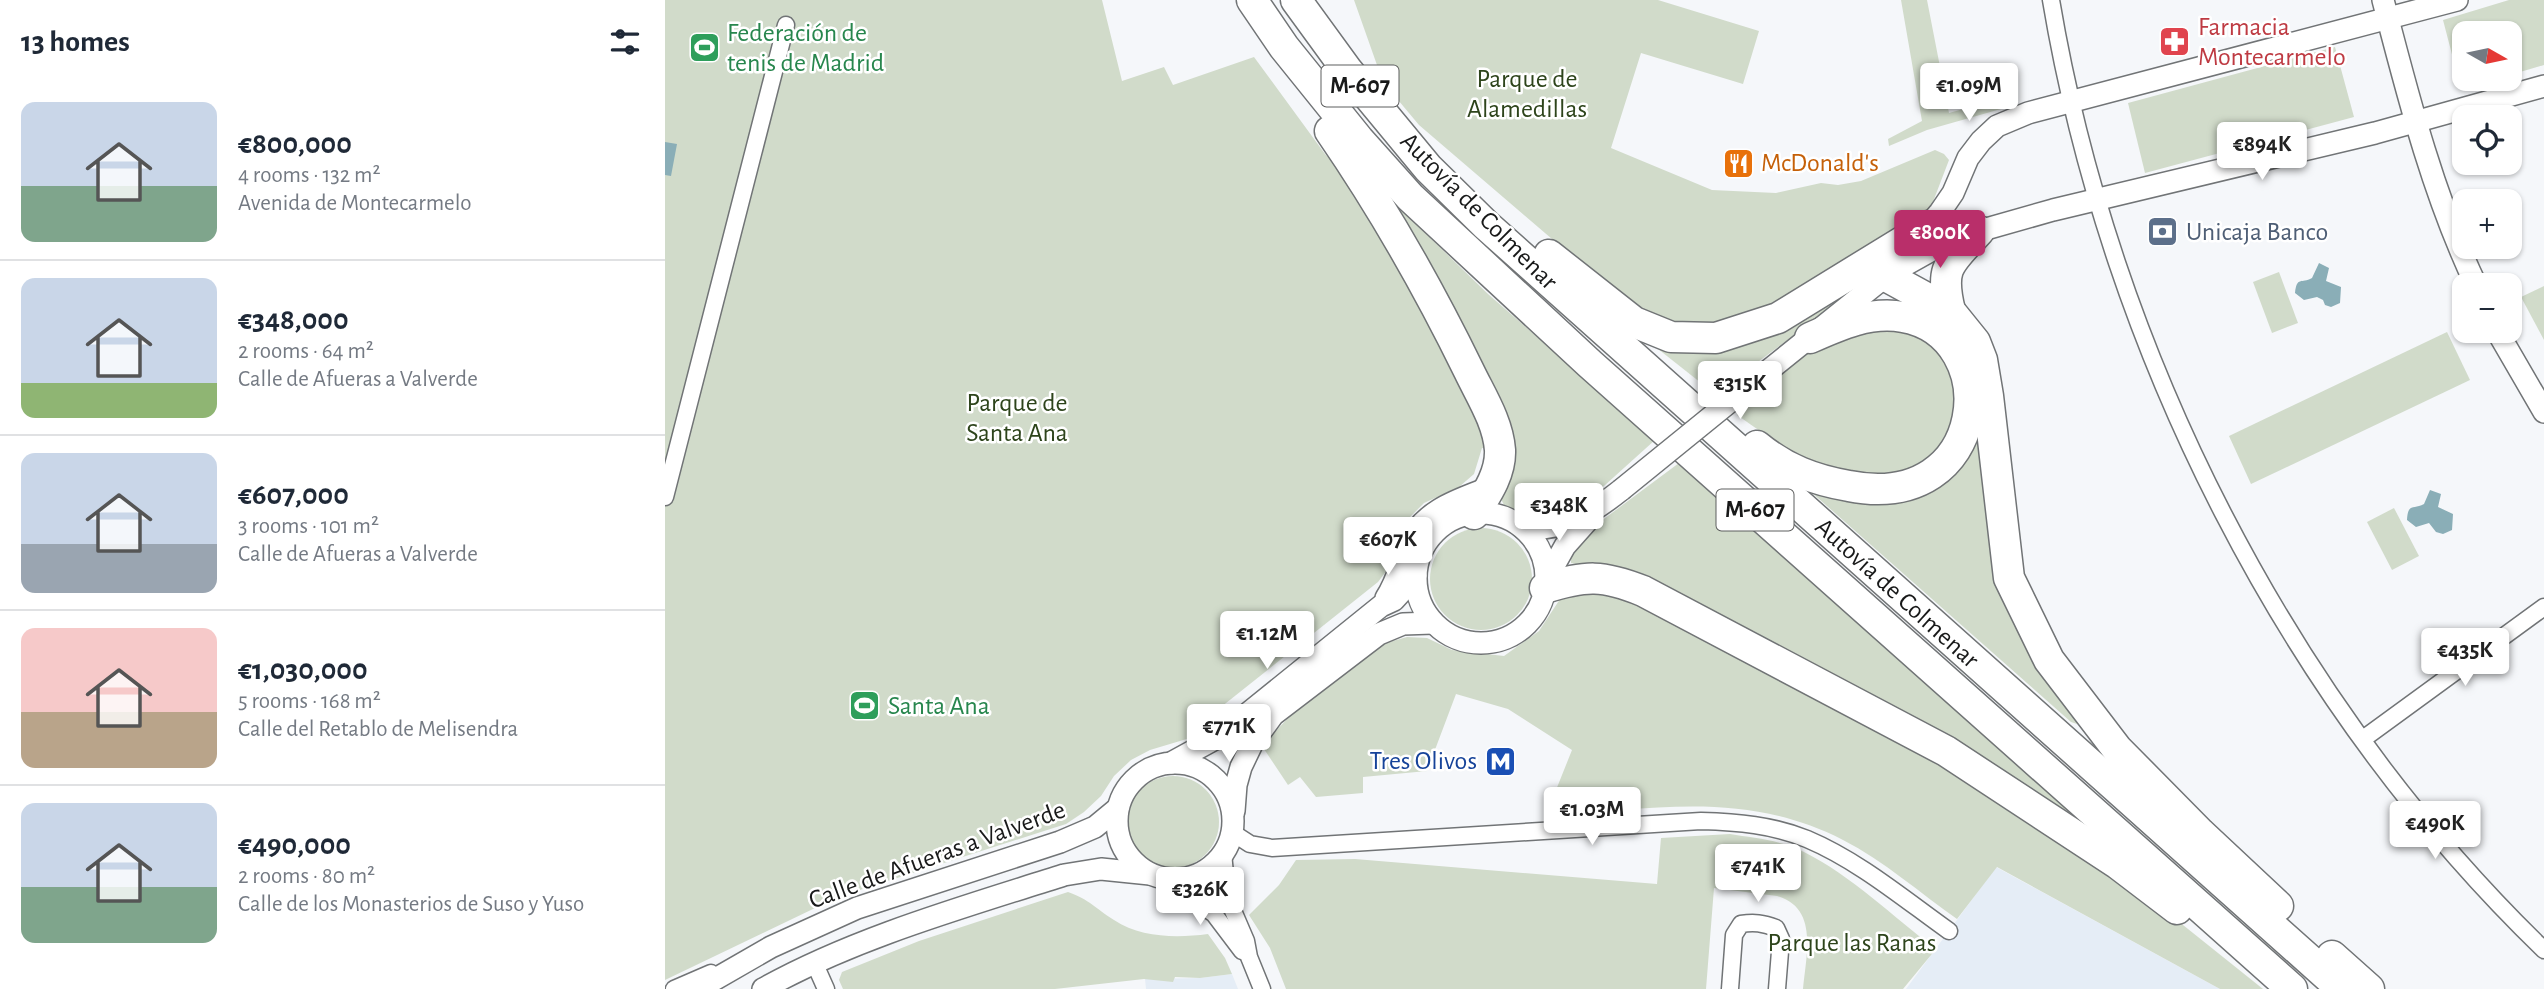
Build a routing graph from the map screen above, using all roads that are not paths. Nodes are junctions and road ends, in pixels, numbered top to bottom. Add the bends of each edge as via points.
1 (1252, 0) edge
2 (1296, 0) edge
3 (2051, 0) edge
4 (2457, 0) edge
5 (2385, 9) edge
6 (786, 25) dead end
7 (1284, 47) junction
8 (2544, 86) edge
9 (2072, 103) junction
10 (2416, 122) junction
11 (1428, 168) junction
12 (2098, 200) junction
13 (1928, 226) junction
14 (1979, 231) junction
15 (2471, 273) edge
16 (1886, 276) junction
17 (1950, 311) junction
18 (1810, 338) junction
19 (2504, 343) edge
20 (1627, 351) junction
21 (2544, 412) edge
22 (1491, 487) junction
23 (665, 497) edge
24 (1594, 512) junction
25 (1474, 514) junction
26 (1523, 528) junction
27 (1416, 576) junction
28 (1545, 584) junction
29 (1381, 606) junction
30 (2544, 607) edge
31 (1433, 622) junction
32 (2363, 739) junction
33 (1171, 763) junction
34 (1118, 808) junction
35 (1233, 828) junction
36 (1223, 853) junction
37 (1155, 876) junction
38 (1949, 931) dead end
39 (771, 947) junction
40 (2544, 950) edge
41 (1249, 957) junction
42 (814, 962) junction
43 (674, 989) edge
44 (698, 989) edge
45 (763, 989) edge
46 (826, 989) edge
47 (1262, 989) edge
48 (1730, 989) edge
49 (1777, 989) edge
50 (2282, 989) edge
51 (2292, 989) edge
52 (2342, 989) edge
53 (2369, 989) edge

1 - 7 highway, Autovía de Colmenar / M-607
2 - 11 highway, Autovía de Colmenar / M-607
3 - 9 street
4 - 5 street
5 - 9 street
5 - 10 street
6 - 23 street
7 - 22 highway via 1314,106 1430,293 1497,431 1499,460
7 - 51 highway, Autovía de Colmenar / M-607 via 1368,150 1459,243
8 - 10 street
9 - 12 street
9 - 13 street via 2017,117 1990,132 1968,158 1953,193
10 - 12 street
10 - 15 street
11 - 13 highway via 1479,197 1634,323 1671,337 1716,338 1778,318
11 - 20 highway, Autovía de Colmenar / M-607
12 - 14 street
12 - 32 street via 2140,327 2205,476 2264,587
13 - 16 street
14 - 16 street via 1948,242
14 - 17 highway via 1947,271 1944,287
16 - 17 highway
16 - 18 street
17 - 53 highway via 1975,342 1982,360 2009,578 2049,660 2117,749 2200,833
18 - 20 highway via 1846,322 1877,316 1915,320 1946,339 1959,357 1970,402 1968,425 1947,462 1910,485 1889,490 1819,481 1773,460
18 - 24 street, bridge
19 - 21 street
20 - 52 highway, Autovía de Colmenar / M-607
22 - 25 highway
22 - 29 street via 1442,507 1423,522 1410,540 1397,582
24 - 26 street via 1554,528
24 - 28 street via 1565,546
25 - 26 street via 1503,517
25 - 27 street via 1459,517 1433,534 1418,561
26 - 28 street via 1542,558
27 - 29 street via 1394,600
27 - 31 street via 1420,601
28 - 31 street via 1530,621 1499,641 1464,642
28 - 50 highway via 1589,577 1643,591 1946,751 2118,864
29 - 33 street via 1213,740
30 - 32 street
31 - 35 street via 1403,624 1379,634 1273,715 1241,767
32 - 40 street via 2439,839
33 - 34 street via 1139,774
33 - 35 street via 1189,764 1215,779 1231,807
34 - 37 street via 1117,828 1126,854 1136,866
34 - 39 street, Calle de Afueras a Valverde via 1095,827 1060,842 857,908
35 - 36 street
35 - 38 street via 1257,847 1272,848 1700,821 1754,824 1828,849
36 - 37 street via 1206,870 1192,876
36 - 41 street via 1231,906
37 - 41 street via 1207,908
37 - 42 street via 1101,869 1064,875
39 - 43 street
39 - 44 street, Calle de Afueras a Valverde
41 - 47 street
42 - 45 street
42 - 46 street
48 - 49 street via 1734,935 1741,924 1752,922 1776,928 1781,939

